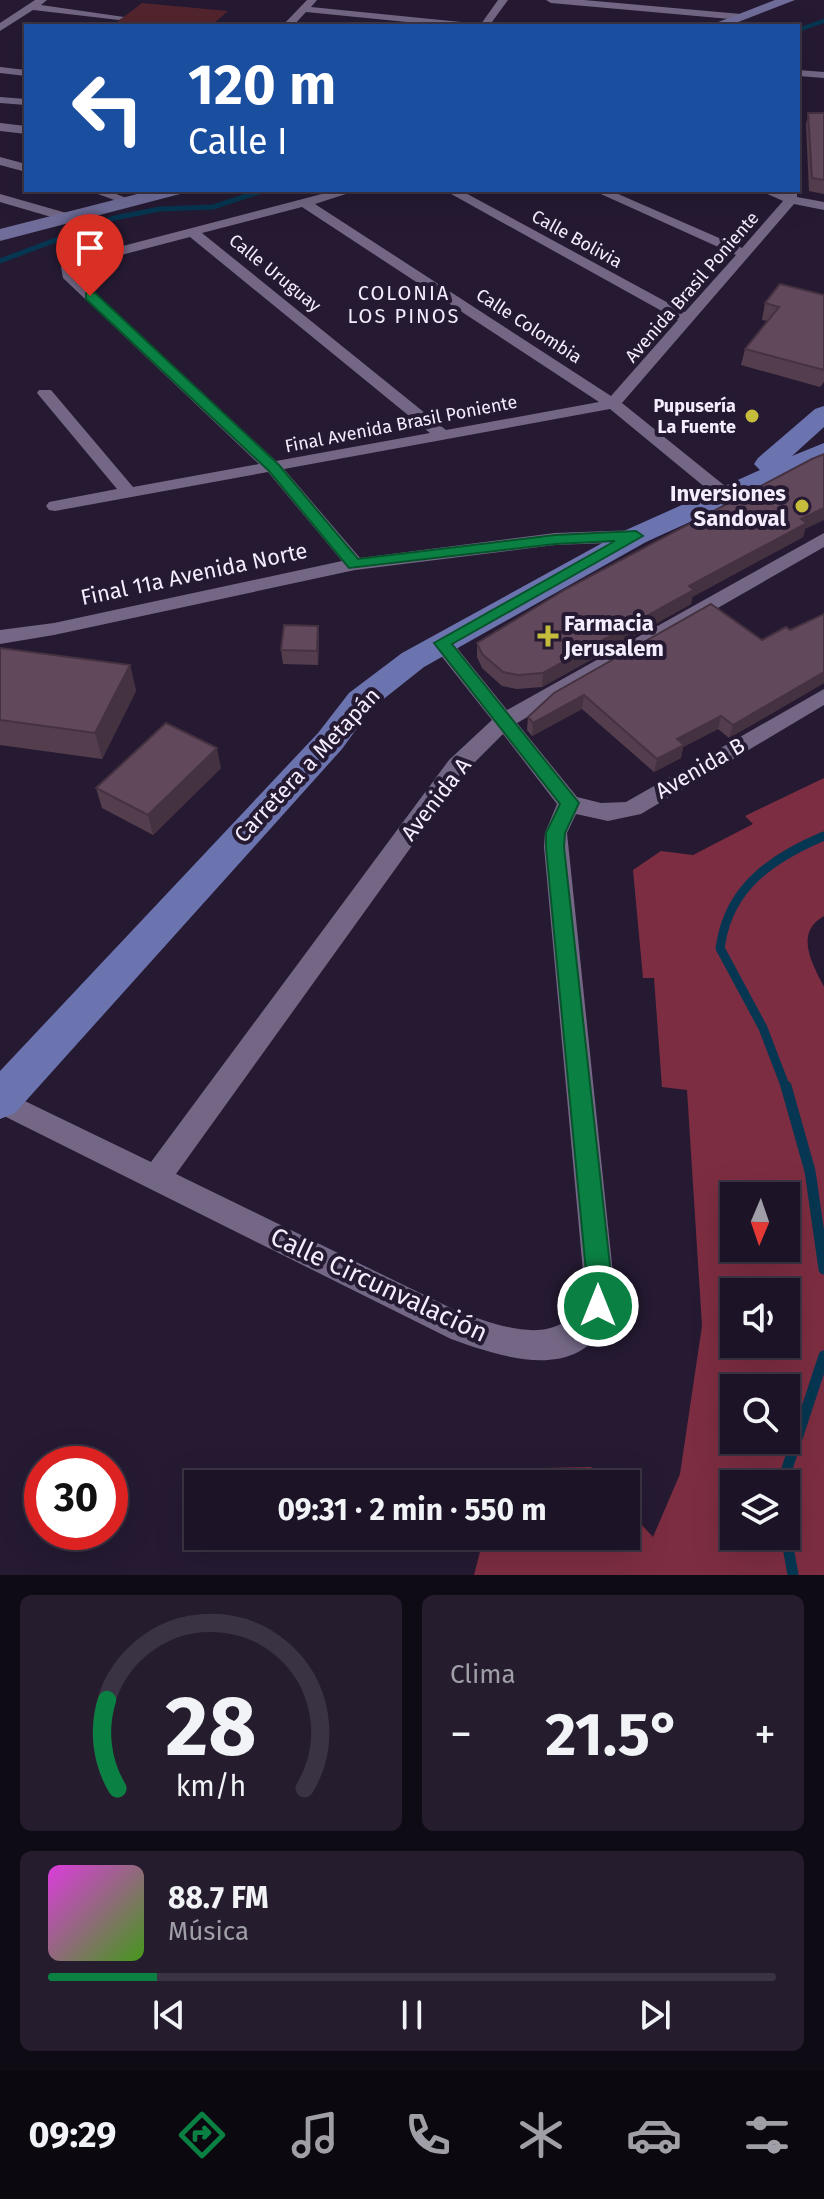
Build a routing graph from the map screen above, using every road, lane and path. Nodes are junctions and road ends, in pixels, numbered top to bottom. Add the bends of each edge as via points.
1 (42, 0) edge
2 (503, 0) edge
3 (551, 0) edge
4 (788, 0) edge
5 (306, 3) edge
6 (32, 7) junction
7 (119, 17) dead end
8 (741, 17) junction
9 (289, 24) edge
10 (466, 24) edge
11 (483, 24) edge
12 (721, 24) edge
13 (0, 28) edge
14 (0, 70) edge
15 (24, 73) edge
16 (800, 73) edge
17 (824, 75) edge
18 (0, 100) edge
19 (24, 102) edge
20 (0, 127) edge
21 (24, 130) edge
22 (0, 161) edge
23 (24, 167) edge
24 (99, 192) edge
25 (166, 192) edge
26 (345, 192) edge
27 (454, 192) edge
28 (603, 192) edge
29 (791, 195) edge
30 (0, 198) edge
31 (128, 201) junction
32 (305, 203) junction
33 (824, 206) edge
34 (65, 217) junction
35 (192, 232) junction
36 (0, 235) edge
37 (745, 254) junction
38 (687, 319) junction
39 (45, 393) dead end
40 (613, 404) junction
41 (824, 414) edge
42 (444, 436) junction
43 (824, 451) edge
44 (274, 468) junction
45 (129, 493) junction
46 (724, 494) junction
47 (55, 506) dead end
48 (636, 536) junction
49 (824, 539) edge
50 (355, 564) junction
51 (0, 637) edge
52 (442, 643) junction
53 (824, 696) edge
54 (505, 720) junction
55 (569, 803) junction
56 (0, 1100) edge
57 (156, 1178) junction

1 - 6 street
2 - 11 street
3 - 8 street
4 - 8 main road
5 - 9 street
5 - 10 street
6 - 7 street
6 - 13 street
8 - 12 main road
14 - 15 street
16 - 17 street
18 - 19 street
20 - 21 street
22 - 23 street
24 - 31 street
25 - 31 main road
26 - 32 street
27 - 38 street, Calle Bolivia
28 - 37 street
29 - 33 street
29 - 37 street, Avenida Brasil Poniente
30 - 34 street
31 - 34 main road
32 - 35 street
32 - 40 street, Calle Colombia
34 - 36 main road
35 - 42 street, Calle Uruguay
35 - 44 street via 78,262 68,267 68,275
37 - 38 street, Avenida Brasil Poniente
38 - 40 street, Avenida Brasil Poniente
39 - 45 street
40 - 42 street, Final Avenida Brasil Poniente
40 - 46 street, Calle Colombia
41 - 46 main road
42 - 44 street, Final Avenida Brasil Poniente
43 - 46 main road
44 - 45 street, Final Avenida Brasil Poniente
44 - 50 street
45 - 47 street, Final Avenida Brasil Poniente
46 - 48 main road, Carretera a Metapán
48 - 50 street, Final 11a Avenida Norte via 555,539
48 - 52 main road, Carretera a Metapán
49 - 54 street, Avenida A
50 - 51 street, Final 11a Avenida Norte
52 - 54 street
52 - 56 main road, Carretera a Metapán via 360,701 330,741
53 - 55 street, Avenida B via 633,808 602,812
54 - 55 street
54 - 57 street, Avenida A via 457,766
55 - 57 street, Calle Circunvalación via 555,847 600,1293 590,1320 574,1337 545,1346 520,1346 451,1324
56 - 57 street, Calle Circunvalación

